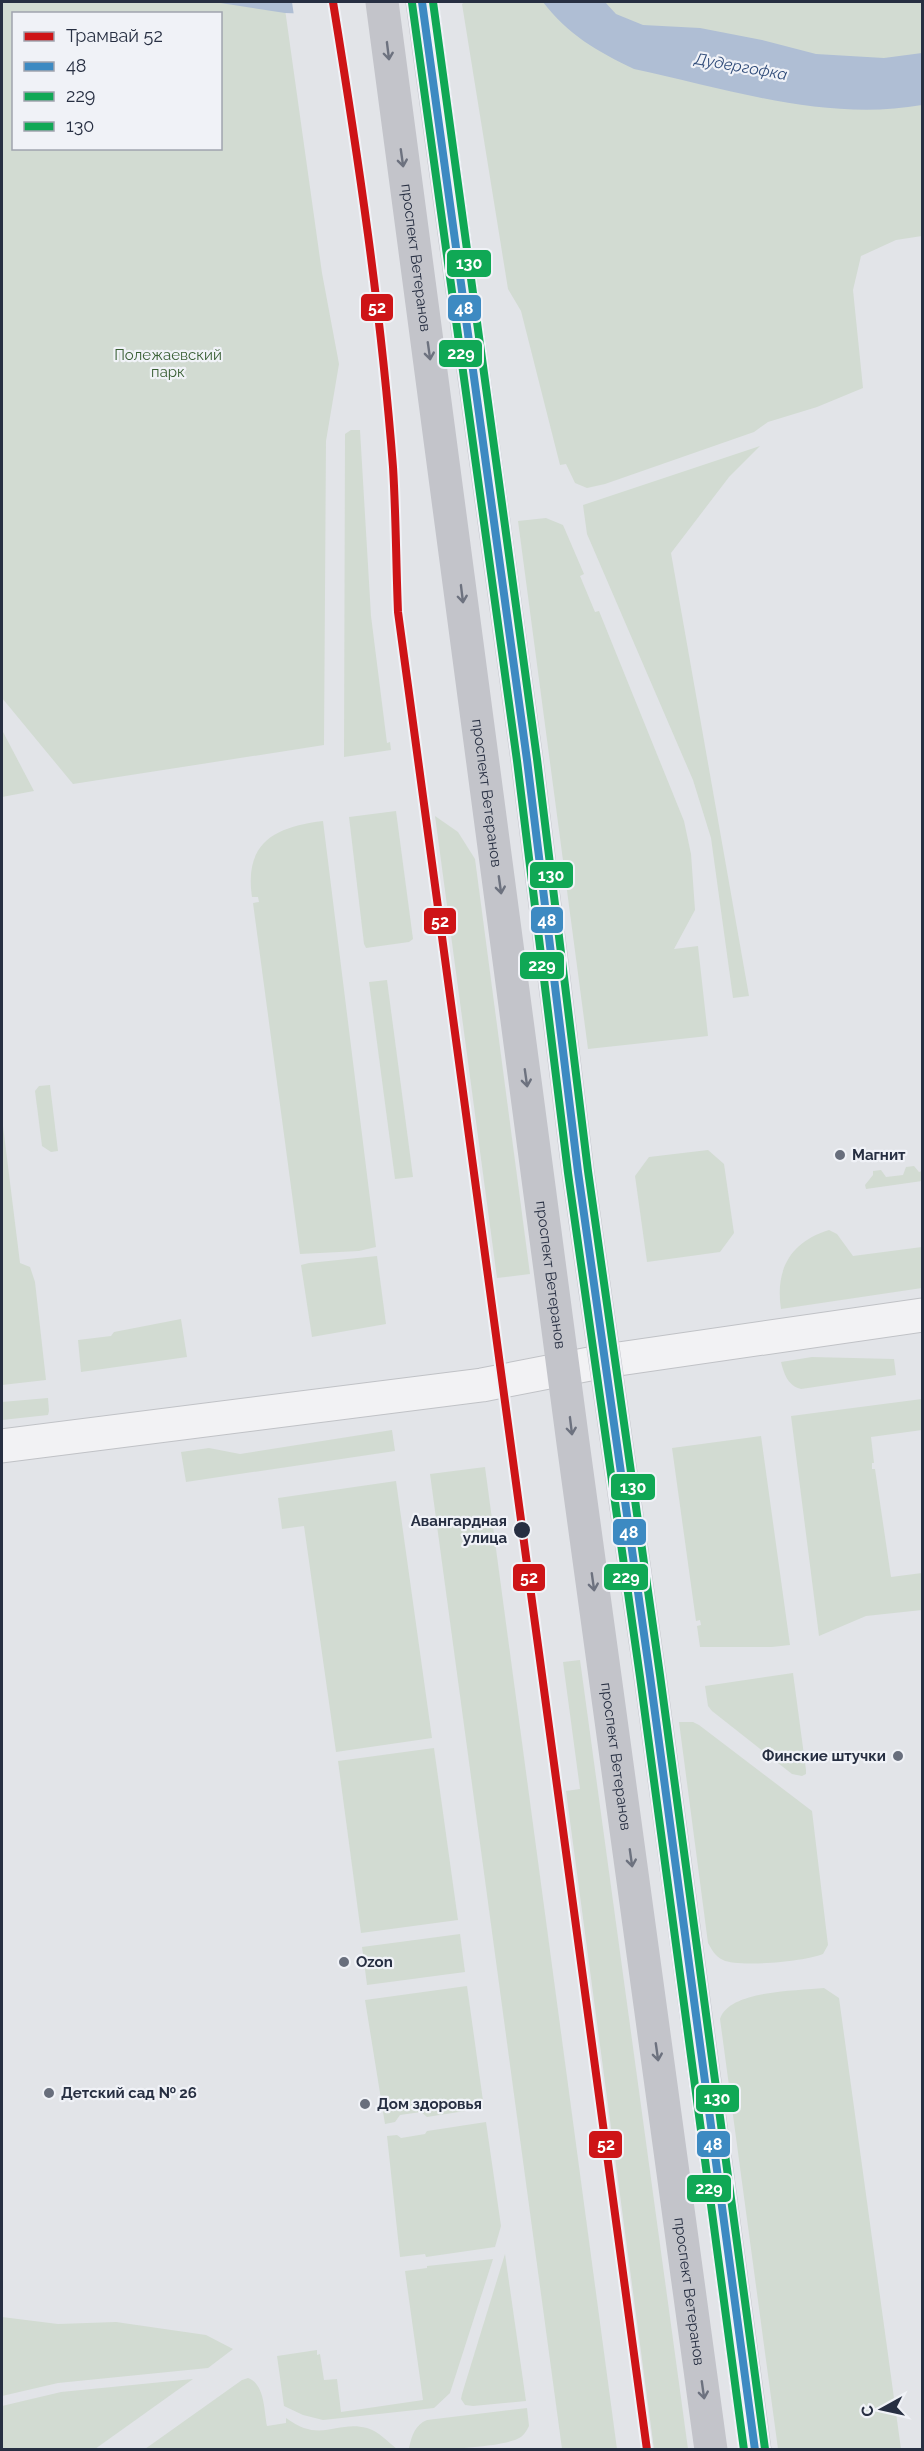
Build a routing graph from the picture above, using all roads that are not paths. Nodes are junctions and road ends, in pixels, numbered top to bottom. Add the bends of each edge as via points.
1 (382, 2) edge
2 (422, 2) edge
3 (922, 1315) edge
4 (605, 1361) junction
5 (564, 1368) junction
6 (2, 1446) edge
7 (711, 2450) edge
8 (755, 2450) edge

1 -> 5 main road, проспект Ветеранов
2 - 4 main road
3 - 4 street
4 - 5 street
4 - 8 main road
5 - 6 street via 482,1385
5 -> 7 main road, проспект Ветеранов

